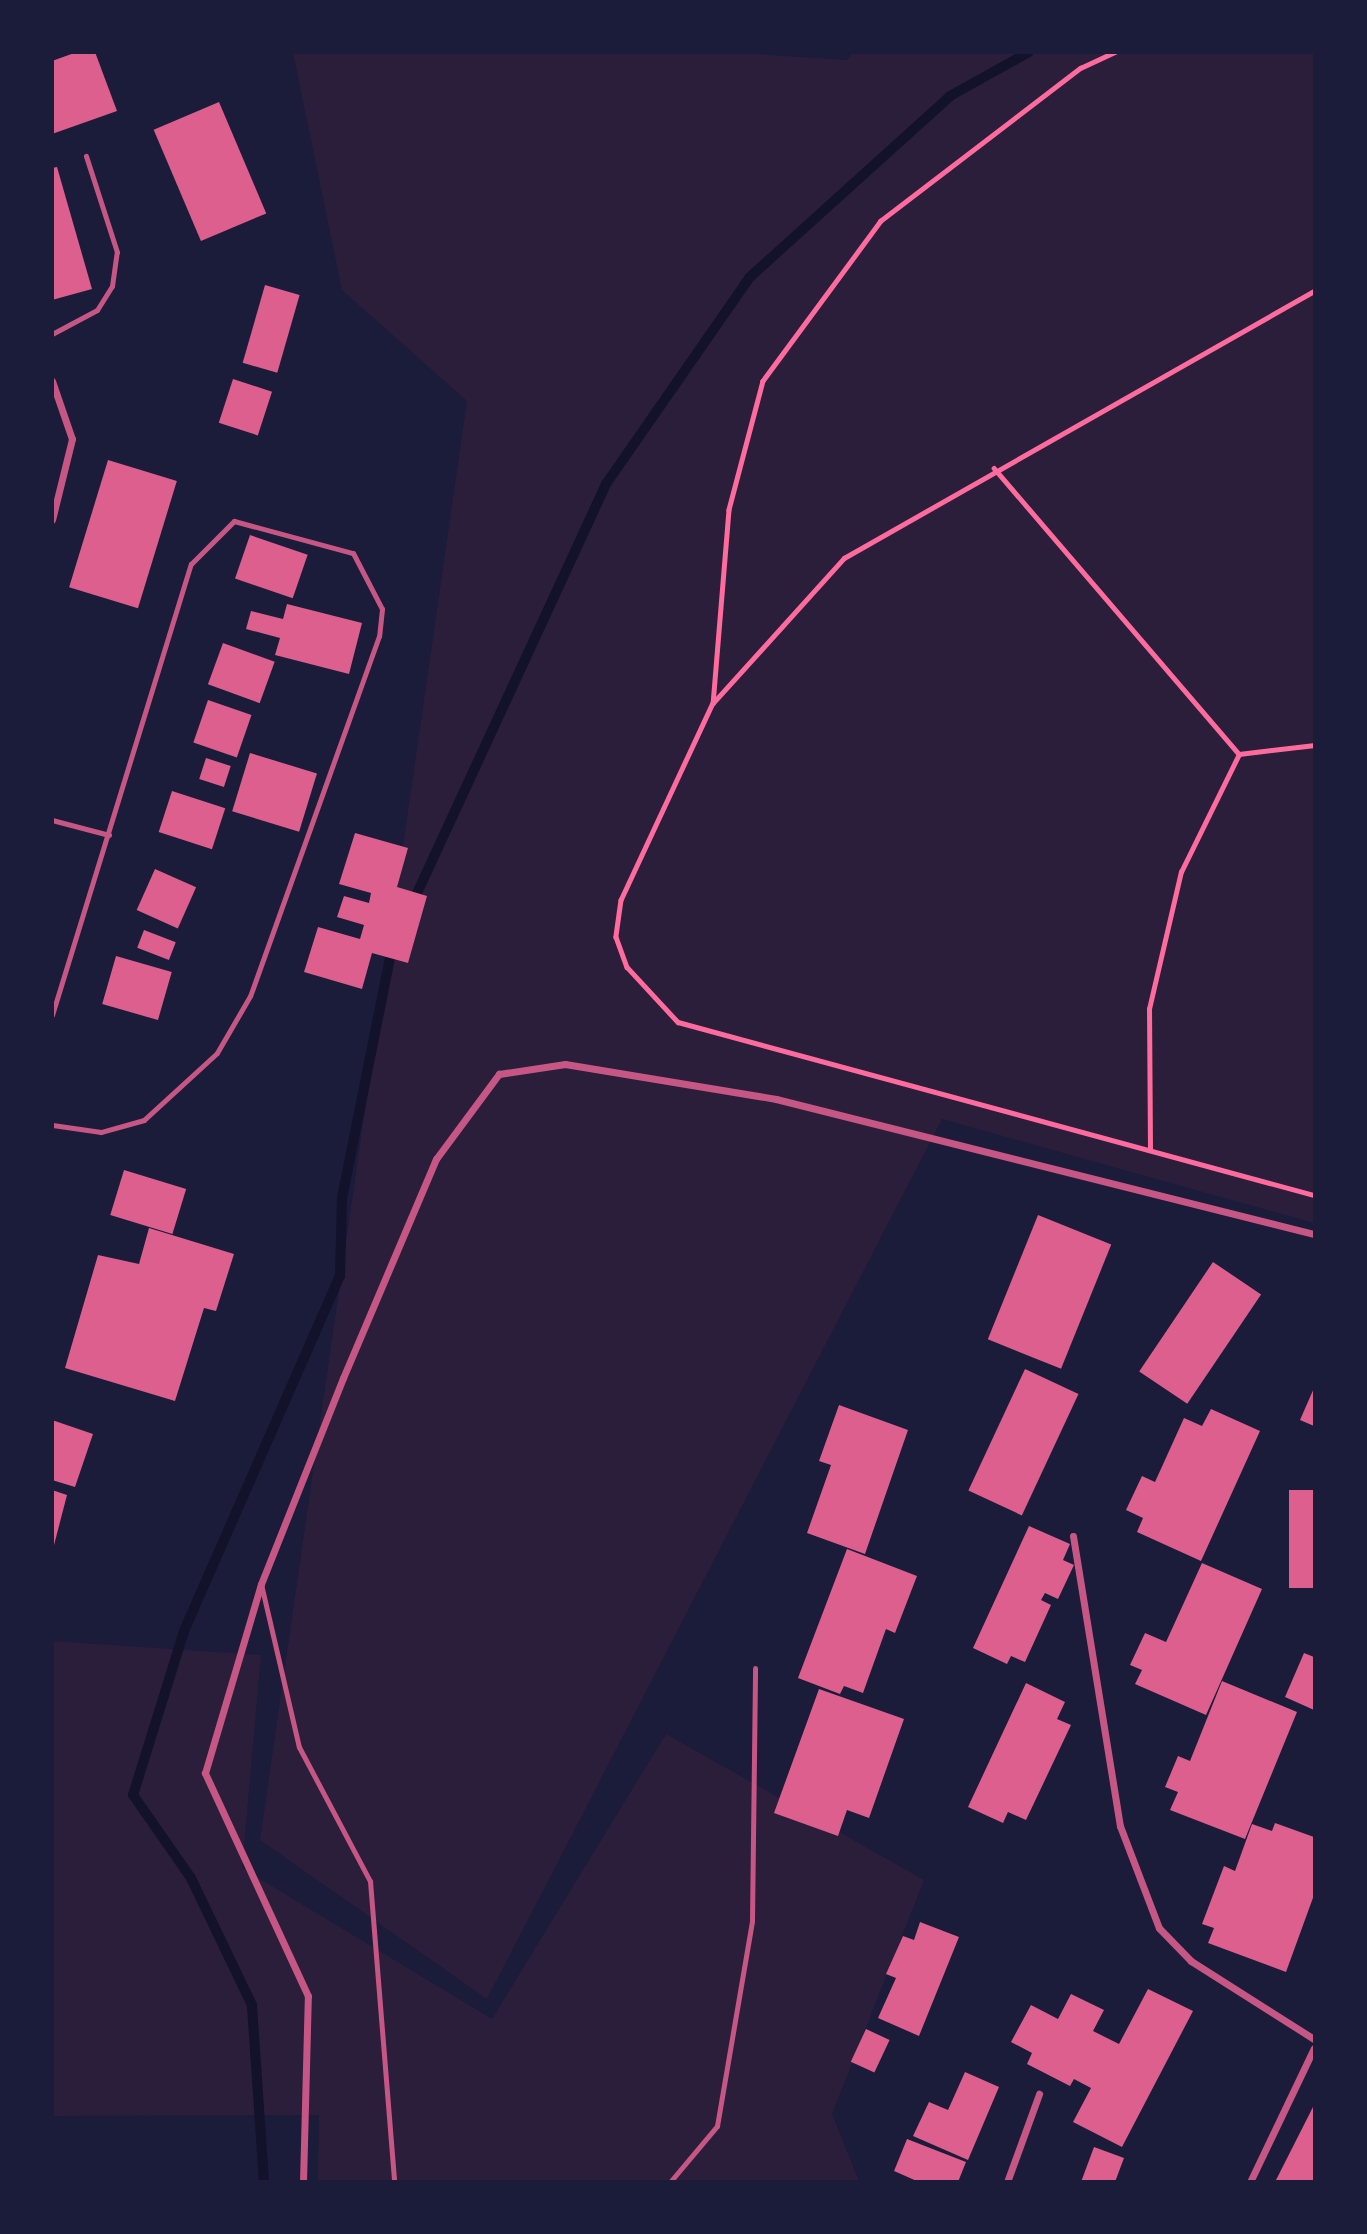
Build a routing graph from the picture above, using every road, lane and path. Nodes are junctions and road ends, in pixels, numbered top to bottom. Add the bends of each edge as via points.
1 (1116, 52) edge
2 (86, 156) dead end
3 (1314, 291) edge
4 (52, 334) edge
5 (52, 381) edge
6 (994, 468) junction
7 (52, 520) edge
8 (713, 703) junction
9 (1314, 745) edge
10 (1238, 754) junction
11 (52, 820) edge
12 (109, 835) junction
13 (52, 1015) edge
14 (52, 1125) edge
15 (1150, 1149) junction
16 (1314, 1195) edge
17 (1314, 1234) edge
18 (1073, 1536) dead end
19 (261, 1584) junction
20 (755, 1668) dead end
21 (1314, 2039) edge
22 (1314, 2048) edge
23 (1039, 2094) dead end
24 (303, 2182) edge
25 (394, 2182) edge
26 (670, 2182) edge
27 (1007, 2182) edge
28 (1250, 2182) edge

1 - 8 path via 1081,68 881,221 763,381 729,510
2 - 4 lane via 117,252 112,285 97,310
3 - 6 path
5 - 7 street via 72,439
6 - 8 path via 844,558
6 - 10 path
8 - 15 path via 621,900 616,937 627,967 678,1022
9 - 10 path
10 - 15 path via 1181,872 1149,1009
11 - 12 lane
12 - 13 lane
12 - 14 lane via 191,564 234,521 353,553 382,610 379,636 250,996 218,1052 144,1120 101,1132
15 - 16 path
17 - 19 street via 776,1099 565,1064 499,1073 436,1159
18 - 21 street via 1120,1826 1159,1928 1191,1961
19 - 24 street via 205,1773 307,1996
19 - 25 lane via 299,1747 370,1881
20 - 26 lane via 752,1921 718,2126
22 - 28 street
23 - 27 street

